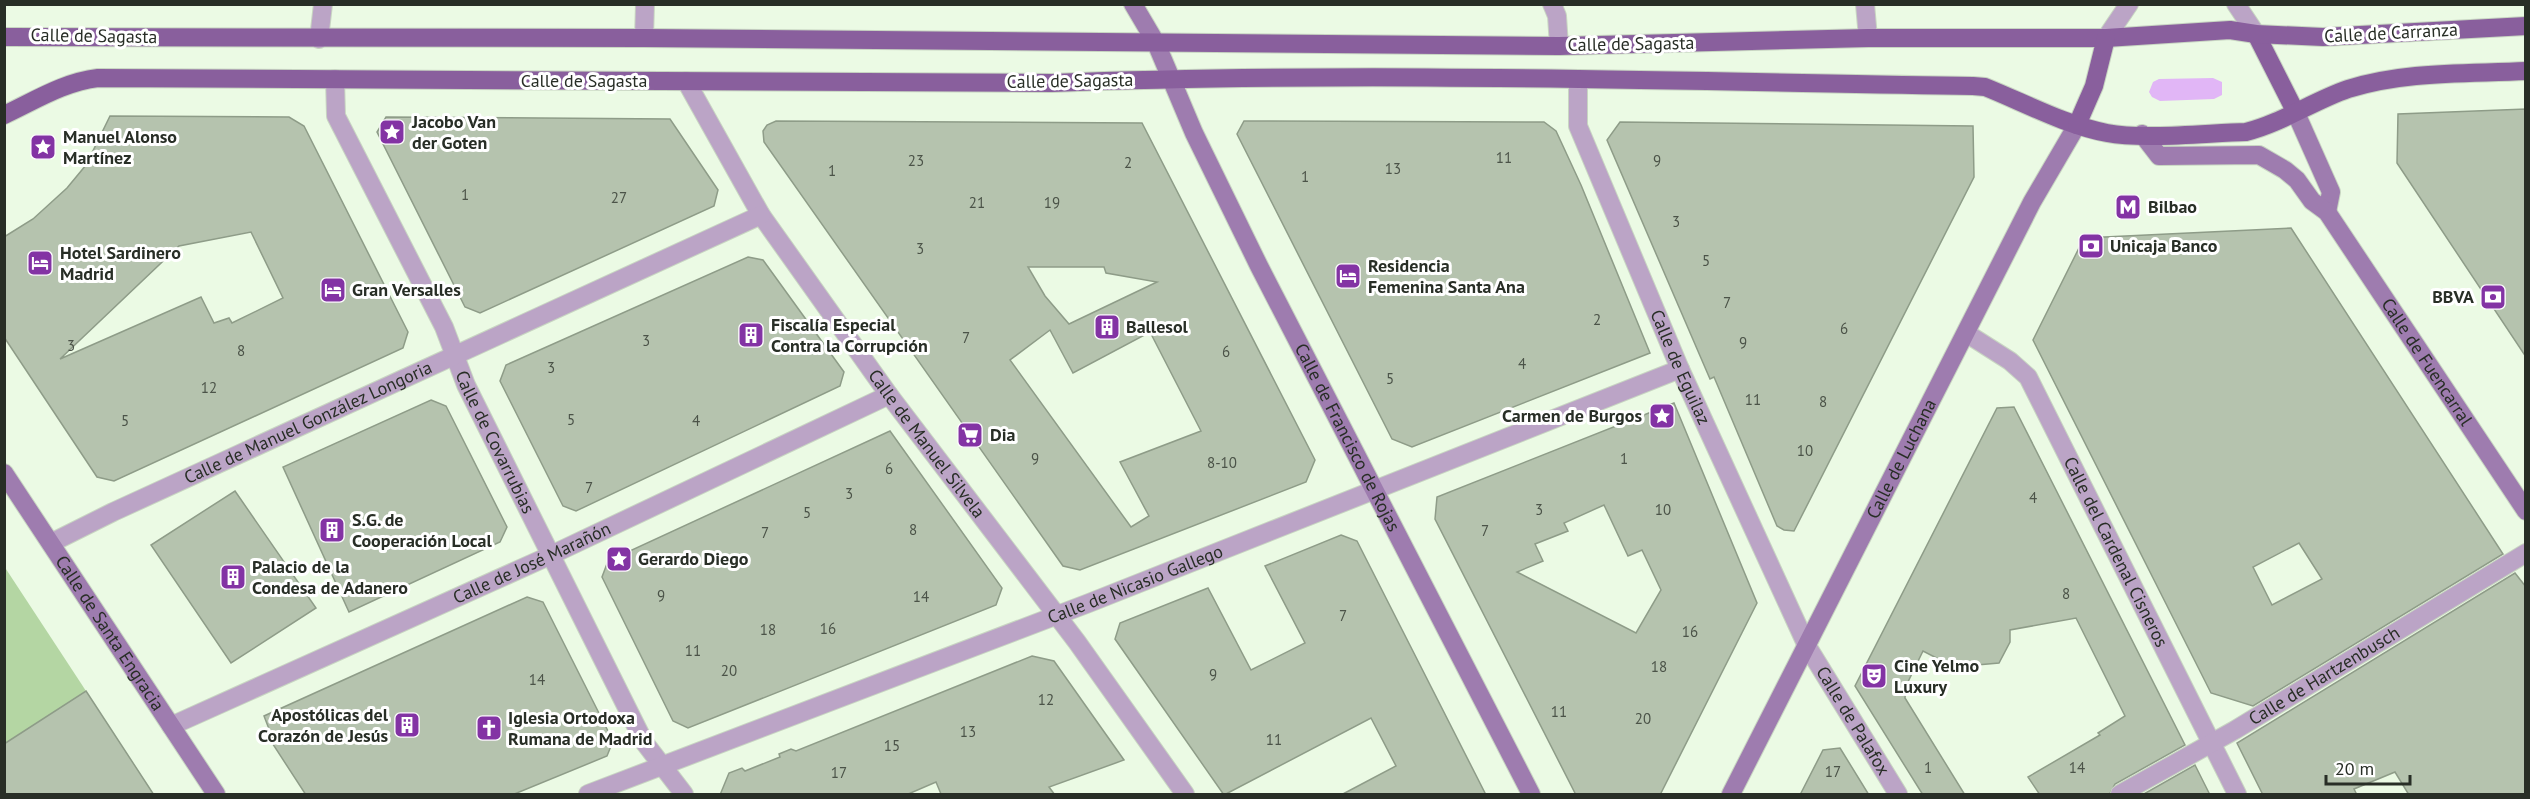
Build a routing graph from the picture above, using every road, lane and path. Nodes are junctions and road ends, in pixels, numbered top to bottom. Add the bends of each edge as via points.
1 (323, 4) edge
2 (645, 4) edge
3 (1132, 4) edge
4 (1552, 4) edge
5 (1865, 4) edge
6 (2130, 4) edge
7 (2236, 4) edge
8 (2526, 26) edge
9 (2256, 34) junction
10 (4, 37) edge
11 (644, 38) junction
12 (1868, 38) junction
13 (2106, 38) junction
14 (319, 39) junction
15 (1156, 43) junction
16 (1559, 46) junction
17 (2526, 71) edge
18 (1170, 78) junction
19 (335, 79) junction
20 (1578, 80) junction
21 (686, 81) junction
22 (2295, 111) junction
23 (4, 115) edge
24 (2077, 124) junction
25 (2142, 134) junction
26 (2327, 212) junction
27 (761, 215) junction
28 (1966, 333) junction
29 (455, 356) junction
30 (1680, 369) junction
31 (889, 394) junction
32 (4, 473) edge
33 (1373, 489) junction
34 (2526, 511) edge
35 (51, 543) junction
36 (2526, 553) edge
37 (549, 555) junction
38 (1055, 615) junction
39 (1807, 646) junction
40 (171, 726) junction
41 (2210, 742) junction
42 (664, 764) junction
43 (216, 795) edge
44 (588, 795) edge
45 (684, 795) edge
46 (1185, 795) edge
47 (1531, 795) edge
48 (1731, 795) edge
49 (1898, 795) edge
50 (2120, 795) edge
51 (2237, 795) edge

1 - 14 street
2 - 11 street
3 - 15 street
4 - 16 street
5 - 12 street
6 - 13 street
7 - 9 street
8 - 9 main road, Calle de Carranza via 2323,36
9 - 13 main road, Calle de Carranza via 2230,30
9 - 22 main road
10 - 14 main road, Calle de Sagasta
11 - 14 main road, Calle de Sagasta
11 - 15 main road, Calle de Sagasta
12 - 13 main road, Calle de Sagasta
12 - 16 main road, Calle de Sagasta
13 - 24 main road via 2094,86
15 - 16 main road, Calle de Sagasta
15 - 18 street
17 - 22 main road via 2406,76 2350,88
18 - 20 main road, Calle de Sagasta
18 - 21 main road, Calle de Sagasta via 1052,83
18 - 33 street, Calle de Francisco de Rojas via 1200,146
19 - 21 main road, Calle de Sagasta
19 - 23 main road, Calle de Sagasta via 98,78 49,92
19 - 29 street, Calle de Covarrubias via 336,116 444,327
20 - 24 main road, Calle de Sagasta via 1985,87
20 - 30 street, Calle de Eguilaz via 1578,126
21 - 27 street, Calle de Manuel Silvela
22 - 25 main road, Calle de Sagasta via 2246,132
22 - 26 street via 2331,192
24 - 25 main road, Calle de Sagasta via 2108,134
24 - 28 street, Calle de Luchana via 2032,202
25 - 26 street, Calle de Fuencarral via 2159,156 2259,155 2297,180 2312,201
26 - 34 street, Calle de Fuencarral
27 - 29 street, Calle de Manuel González Longoria
27 - 31 street, Calle de Manuel Silvela
28 - 39 street, Calle de Luchana
28 - 41 street, Calle del Cardenal Cisneros via 2028,377
29 - 35 street, Calle de Manuel González Longoria
29 - 37 street, Calle de Covarrubias
30 - 33 street, Calle de Nicasio Gallego
30 - 39 street, Calle de Eguilaz
31 - 37 street, Calle de José Marañón
31 - 38 street, Calle de Manuel Silvela
32 - 35 street, Calle de Santa Engracia
33 - 38 street, Calle de Nicasio Gallego
33 - 47 street, Calle de Francisco de Rojas
35 - 40 street, Calle de Santa Engracia
36 - 41 street, Calle de Hartzenbusch
37 - 40 street, Calle de José Marañón
37 - 42 street, Calle de Covarrubias via 644,741
38 - 42 street, Calle de Nicasio Gallego
38 - 46 street, Calle de Manuel Silvela
39 - 48 street, Calle de Luchana
39 - 49 street, Calle de Palafox
40 - 43 street, Calle de Santa Engracia
41 - 50 street, Calle de Hartzenbusch
41 - 51 street, Calle del Cardenal Cisneros
42 - 44 street, Calle de Nicasio Gallego
42 - 45 street, Calle de Covarrubias

